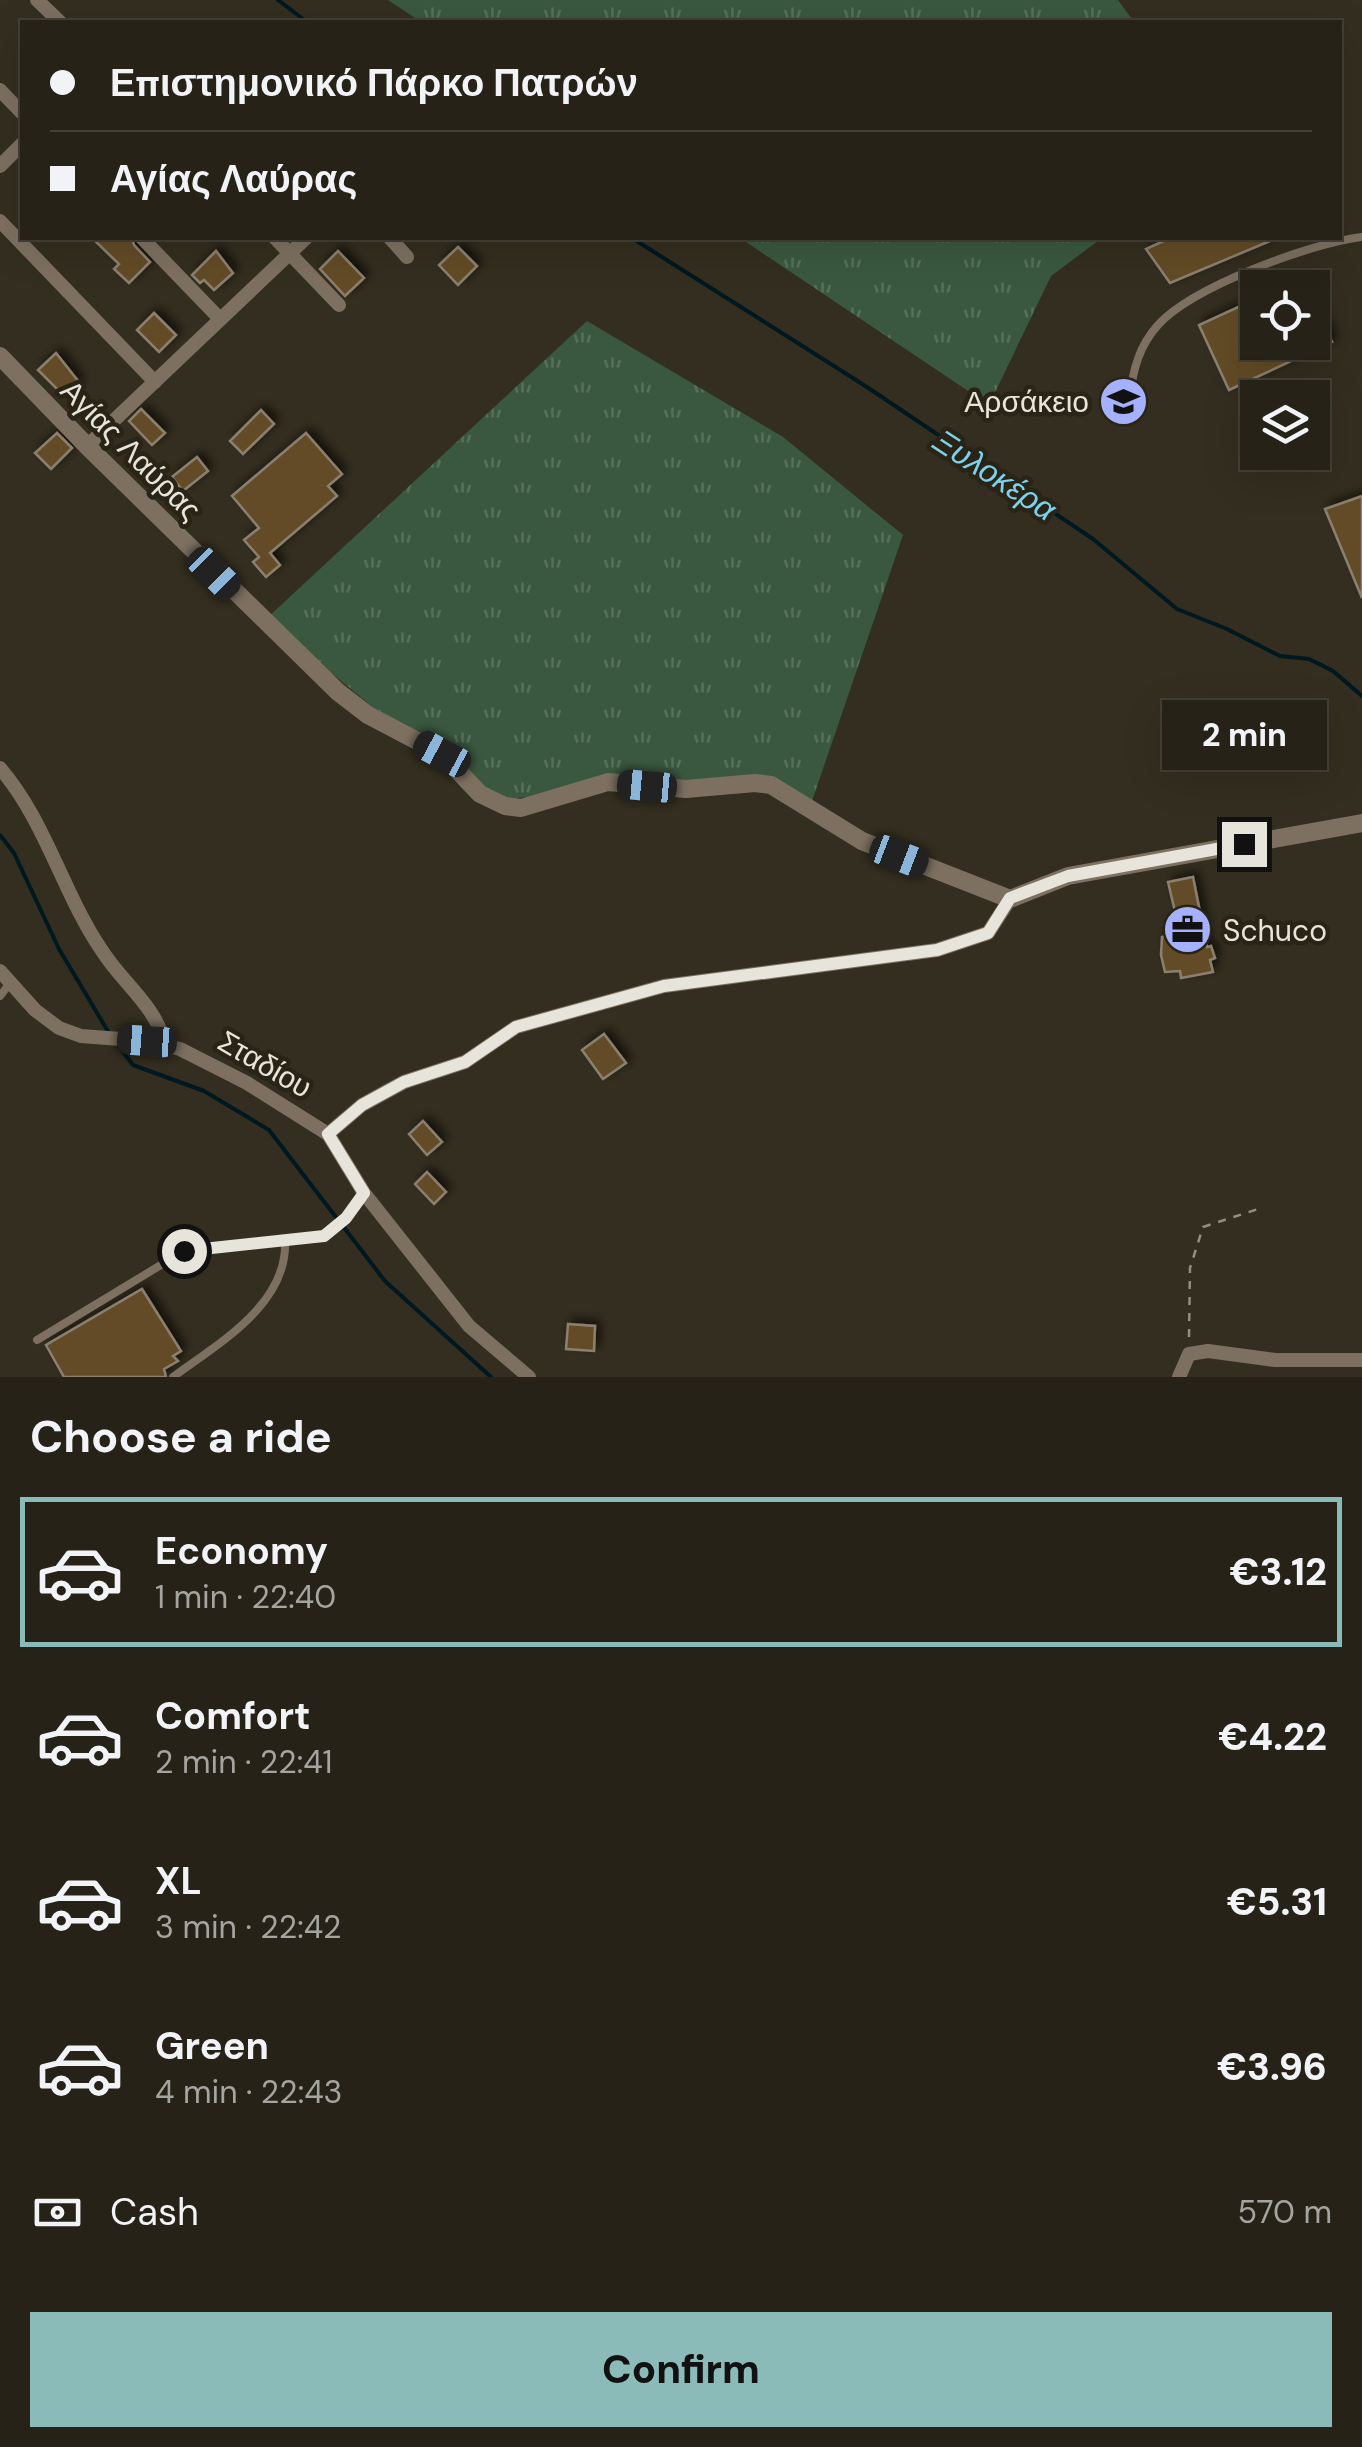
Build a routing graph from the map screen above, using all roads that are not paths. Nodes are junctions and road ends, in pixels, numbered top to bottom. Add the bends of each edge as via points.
1 (38, 0) edge
2 (58, 20) edge
3 (0, 90) edge
4 (20, 111) edge
5 (20, 146) edge
6 (0, 166) edge
7 (0, 221) edge
8 (1362, 236) edge
9 (144, 240) edge
10 (277, 240) edge
11 (304, 240) edge
12 (392, 240) edge
13 (290, 253) junction
14 (408, 258) dead end
15 (339, 305) dead end
16 (220, 320) junction
17 (0, 356) edge
18 (155, 382) junction
19 (1130, 396) dead end
20 (87, 446) junction
21 (0, 768) edge
22 (1362, 823) edge
23 (1010, 898) junction
24 (5, 977) edge
25 (0, 996) edge
26 (165, 1044) junction
27 (328, 1134) junction
28 (364, 1193) junction
29 (285, 1241) junction
30 (37, 1340) dead end
31 (1362, 1360) edge
32 (173, 1377) edge
33 (529, 1377) edge
34 (1178, 1377) edge

1 - 2 street
3 - 4 street
5 - 6 street
7 - 18 street
8 - 19 lane via 1300,250 1198,295 1166,317 1139,354
9 - 16 street
10 - 13 street
11 - 13 street
12 - 14 street
13 - 15 street
13 - 16 street
16 - 18 street
17 - 20 street, Αγίας Λαύρας
18 - 20 street
20 - 23 street, Αγίας Λαύρας via 338,692 442,754 480,794 521,808 608,782 686,789 771,785 862,841
21 - 26 street via 36,822 86,928 149,1008
22 - 23 street via 1068,876
23 - 27 street via 988,933 937,950 664,986 516,1027 465,1062 404,1082 362,1105
24 - 25 lane
24 - 26 street, Σταδίου via 51,1024 68,1032
26 - 27 street, Σταδίου via 246,1083
27 - 28 street, Σταδίου
28 - 29 lane via 324,1236
28 - 33 street, Σταδίου via 469,1326
29 - 30 lane via 184,1251
29 - 32 lane via 277,1279 247,1322
31 - 34 street via 1275,1360 1208,1351 1189,1354

